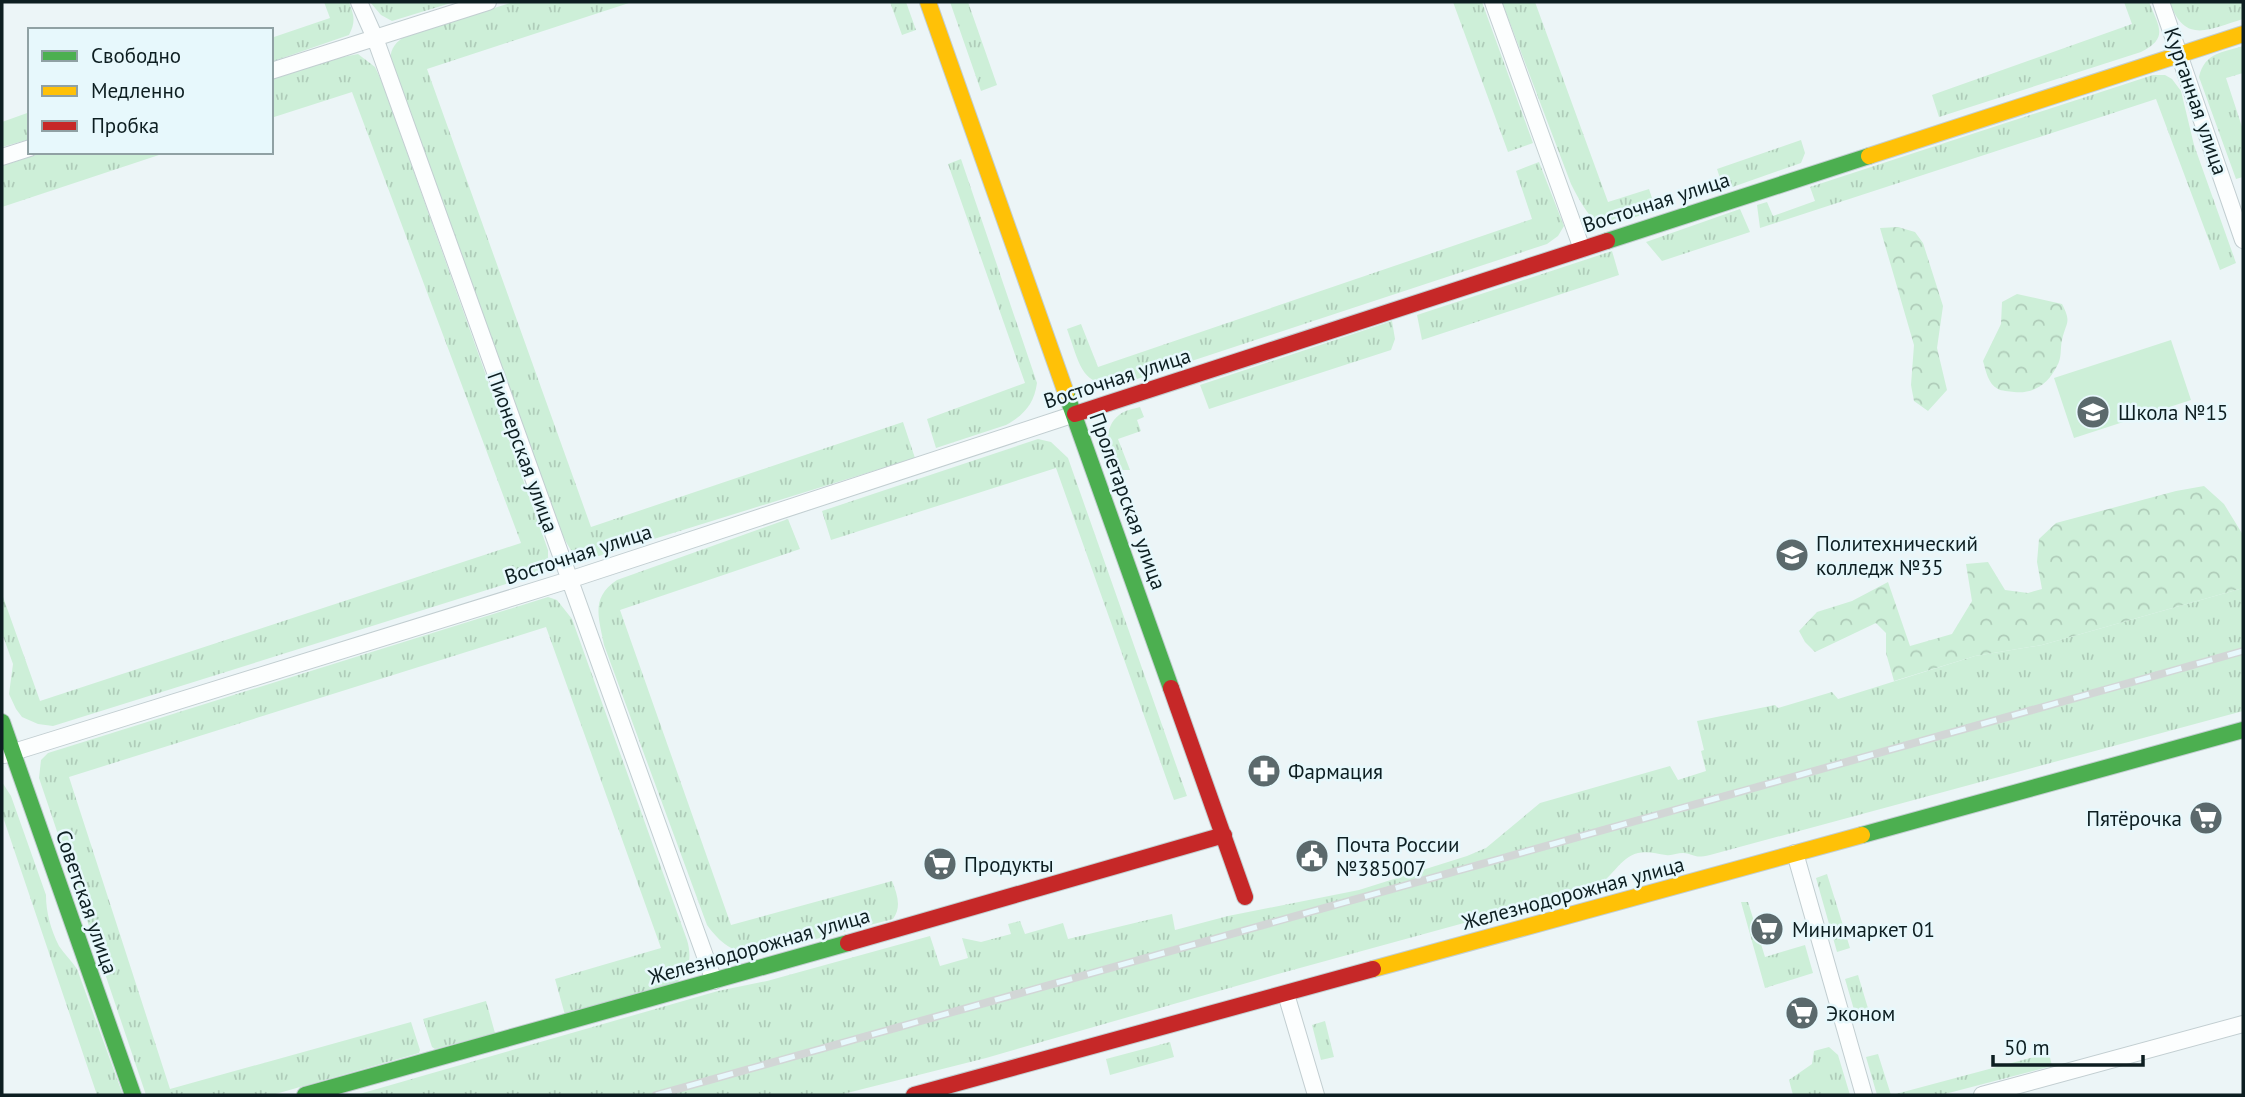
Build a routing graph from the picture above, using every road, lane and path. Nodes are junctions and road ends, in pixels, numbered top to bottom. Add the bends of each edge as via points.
1 (359, 2) edge
2 (488, 2) edge
3 (928, 2) edge
4 (1493, 2) edge
5 (2161, 2) edge
6 (2243, 34) edge
7 (374, 38) junction
8 (2180, 53) junction
9 (273, 70) edge
10 (28, 149) edge
11 (2, 157) edge
12 (2243, 240) edge
13 (1582, 248) junction
14 (1074, 414) junction
15 (569, 580) junction
16 (2, 722) edge
17 (2243, 730) edge
18 (7, 754) edge
19 (1224, 835) junction
20 (1795, 853) junction
21 (1245, 897) dead end
22 (713, 981) junction
23 (1286, 994) junction
24 (2243, 1024) edge
25 (133, 1095) edge
26 (305, 1095) edge
27 (914, 1095) edge
28 (1315, 1095) edge
29 (1864, 1095) edge
30 (1982, 1095) edge

1 - 7 street, Пионерская улица
2 - 7 street
3 - 14 street, Пролетарская улица
4 - 13 street
5 - 8 street, Курганная улица
6 - 8 street, Восточная улица
7 - 9 street
7 - 15 street, Пионерская улица
8 - 12 street, Курганная улица
8 - 13 street, Восточная улица
10 - 11 street
13 - 14 street, Восточная улица
14 - 15 street, Восточная улица
14 - 19 street, Пролетарская улица
15 - 18 street, Восточная улица
15 - 22 street, Пионерская улица
16 - 18 street, Советская улица
17 - 20 street, Железнодорожная улица
18 - 25 street, Советская улица
19 - 21 street, Пролетарская улица
19 - 22 street, Железнодорожная улица
20 - 23 street, Железнодорожная улица
20 - 29 street
22 - 26 street, Железнодорожная улица
23 - 27 street, Железнодорожная улица
23 - 28 street
24 - 30 street

